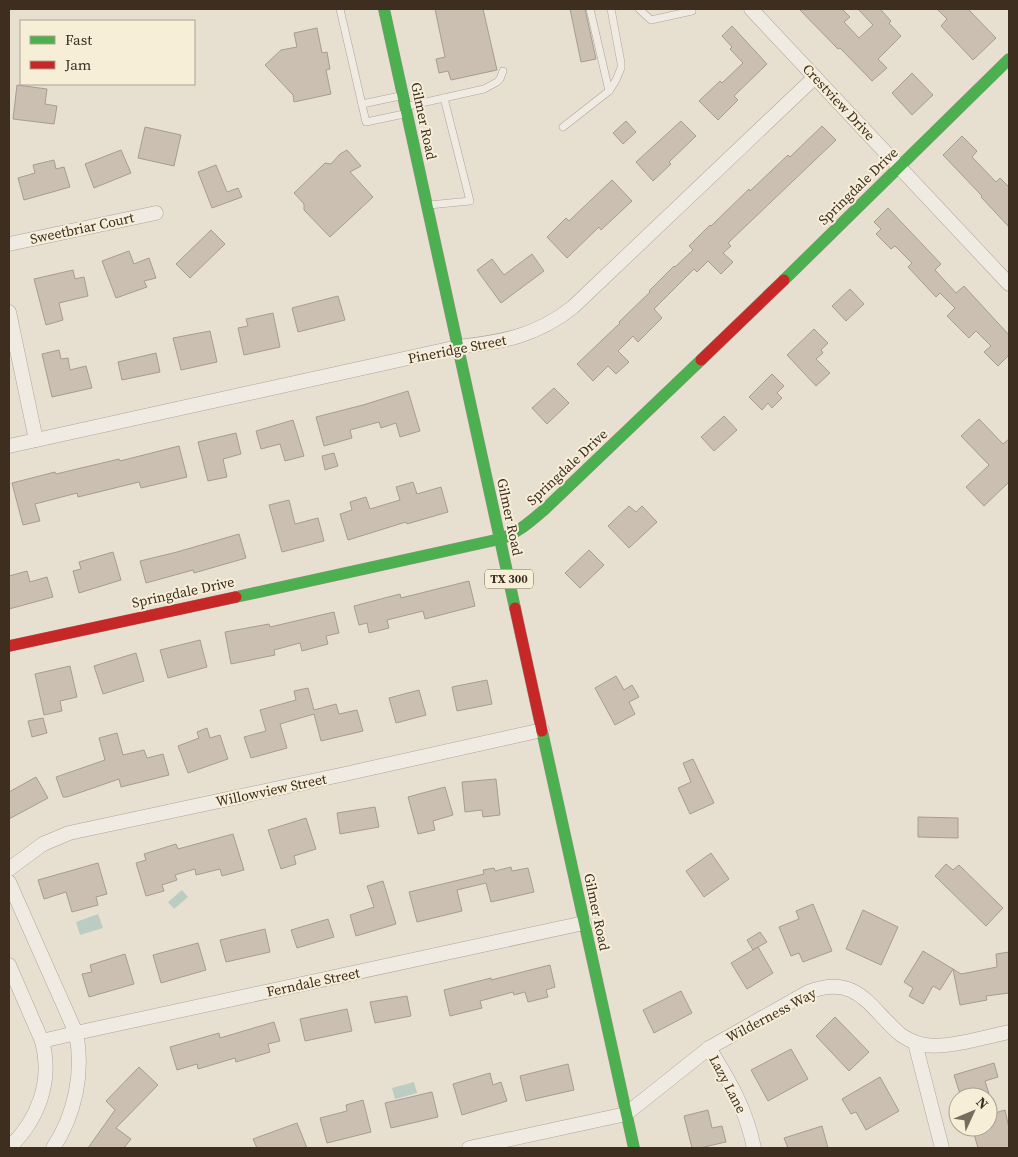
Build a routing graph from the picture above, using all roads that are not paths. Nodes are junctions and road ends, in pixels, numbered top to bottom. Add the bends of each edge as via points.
1 (340, 9) edge
2 (384, 9) edge
3 (590, 9) edge
4 (611, 9) edge
5 (639, 9) edge
6 (691, 9) edge
7 (751, 9) edge
8 (1009, 59) edge
9 (503, 71) dead end
10 (816, 77) junction
11 (609, 90) junction
12 (444, 98) junction
13 (362, 104) junction
14 (405, 105) junction
15 (563, 127) dead end
16 (900, 167) junction
17 (427, 206) junction
18 (156, 212) dead end
19 (9, 244) edge
20 (1009, 284) edge
21 (9, 312) edge
22 (458, 347) junction
23 (36, 440) junction
24 (9, 446) edge
25 (500, 539) junction
26 (9, 646) edge
27 (542, 730) junction
28 (9, 869) edge
29 (9, 882) edge
30 (584, 923) junction
31 (9, 965) edge
32 (1009, 1032) edge
33 (76, 1033) junction
34 (42, 1041) junction
35 (915, 1043) junction
36 (709, 1048) junction
37 (626, 1114) junction
38 (9, 1148) edge
39 (53, 1148) edge
40 (469, 1148) edge
41 (634, 1148) edge
42 (754, 1148) edge
43 (942, 1148) edge

1 - 13 lane
2 - 14 street, Gilmer Road / TX 300
3 - 11 lane
4 - 11 lane via 621,63
5 - 6 lane via 650,20
7 - 10 street, Crestview Drive
8 - 16 street, Springdale Drive
9 - 12 lane via 500,79 490,87
10 - 16 street, Crestview Drive
10 - 22 street, Pineridge Street via 567,312 524,335
11 - 15 lane
12 - 14 lane
12 - 17 lane via 470,201
13 - 14 lane
13 - 14 lane via 366,122
14 - 17 street, Gilmer Road / TX 300
16 - 20 street, Crestview Drive
16 - 25 street, Springdale Drive via 545,509 517,531
17 - 22 street, Gilmer Road / TX 300
18 - 19 street, Sweetbriar Court
21 - 23 street
22 - 23 street, Pineridge Street
22 - 25 street, Gilmer Road / TX 300
23 - 24 street, Pineridge Street
25 - 26 street, Springdale Drive
25 - 27 street, Gilmer Road / TX 300
27 - 28 street, Willowview Street via 69,833 44,844
27 - 30 street, Gilmer Road / TX 300
29 - 33 street
30 - 33 street, Ferndale Street
30 - 37 street, Gilmer Road / TX 300
31 - 34 street
32 - 35 street, Wilderness Way via 945,1046
33 - 34 street, Ferndale Street
33 - 39 street via 79,1059 76,1092 65,1128
34 - 38 street via 46,1064 40,1100 27,1128
35 - 36 street, Wilderness Way via 894,1030 859,994 834,986 808,992
35 - 43 street
36 - 37 street, Wilderness Way
36 - 42 street, Lazy Lane via 738,1097
37 - 40 street
37 - 41 street, Gilmer Road / TX 300

